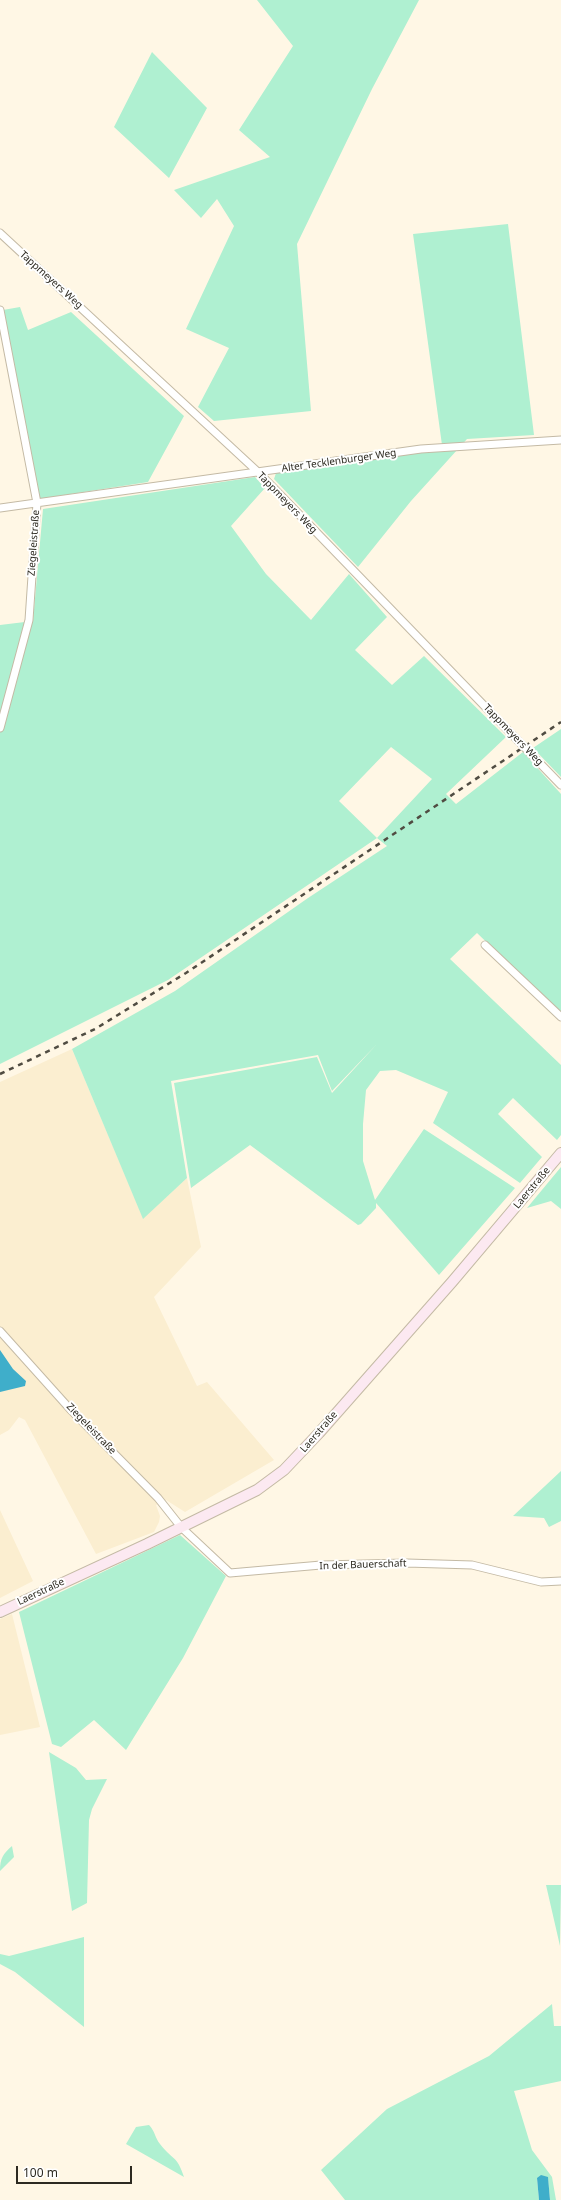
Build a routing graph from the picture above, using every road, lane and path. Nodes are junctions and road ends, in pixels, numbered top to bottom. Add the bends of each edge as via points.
1 (0, 233) edge
2 (0, 310) edge
3 (561, 440) edge
4 (259, 473) junction
5 (37, 503) junction
6 (0, 508) edge
7 (0, 728) edge
8 (561, 785) edge
9 (485, 945) dead end
10 (561, 1017) edge
11 (561, 1153) edge
12 (0, 1331) edge
13 (181, 1528) junction
14 (561, 1581) edge
15 (0, 1612) edge

1 - 4 street, Tappmeyers Weg
2 - 5 street, Ziegeleistraße
3 - 4 street, Alter Tecklenburger Weg via 421,449
4 - 5 street, Alter Tecklenburger Weg
4 - 8 street, Tappmeyers Weg
5 - 6 street, Alter Tecklenburger Weg
5 - 7 street, Ziegeleistraße via 29,620
9 - 10 street
11 - 13 main road, Laerstraße via 299,1456 270,1482
12 - 13 street, Ziegeleistraße via 70,1409 158,1498
13 - 14 street, In der Bauerschaft via 230,1573 321,1565 407,1563 472,1565 541,1582
13 - 15 main road, Laerstraße

